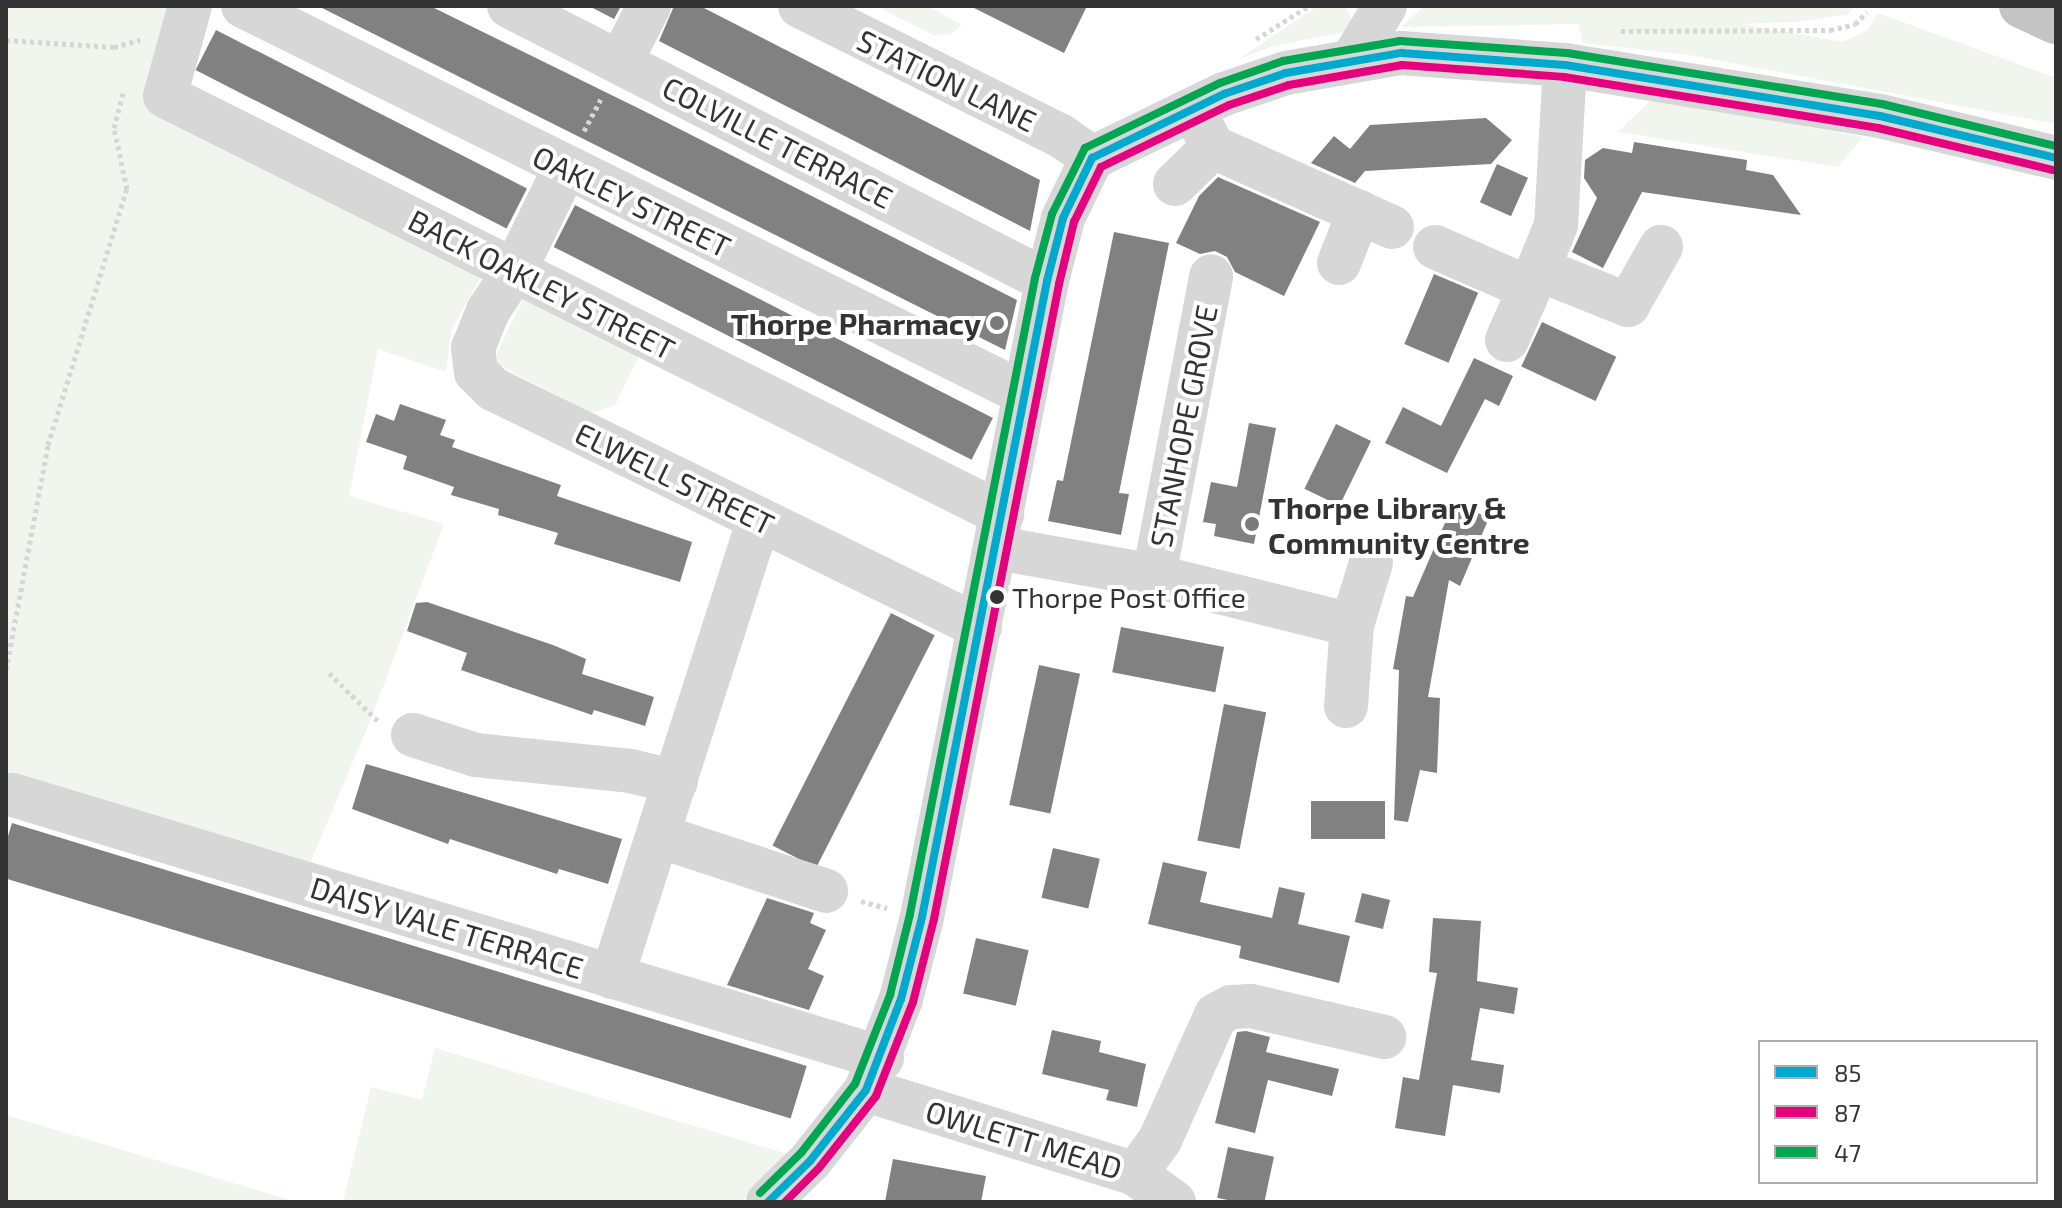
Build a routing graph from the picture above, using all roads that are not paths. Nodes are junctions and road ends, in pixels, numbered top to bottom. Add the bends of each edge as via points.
1 (190, 6) edge
2 (243, 6) edge
3 (509, 6) edge
4 (649, 6) edge
5 (800, 6) edge
6 (1385, 6) edge
7 (2021, 6) edge
8 (2056, 22) edge
9 (1353, 59) junction
10 (621, 61) junction
11 (1565, 65) junction
12 (1203, 129) junction
13 (1092, 158) junction
14 (2056, 158) edge
15 (565, 168) junction
16 (1175, 184) dead end
17 (1435, 247) dead end
18 (1661, 247) dead end
19 (1339, 263) dead end
20 (515, 270) junction
21 (1211, 276) dead end
22 (1533, 279) junction
23 (1047, 281) junction
24 (1507, 340) dead end
25 (1023, 393) junction
26 (759, 519) junction
27 (999, 531) junction
28 (1371, 563) dead end
29 (1154, 576) junction
30 (1352, 625) junction
31 (980, 627) junction
32 (1346, 706) dead end
33 (413, 735) road end
34 (676, 782) junction
35 (13, 795) dead end
36 (659, 836) junction
37 (826, 891) road end
38 (612, 977) junction
39 (1384, 1036) dead end
40 (874, 1074) junction
41 (1135, 1174) junction
42 (768, 1202) edge
43 (1174, 1202) edge

1 - 20 street, BACK OAKLEY STREET via 165,96
2 - 15 street, OAKLEY STREET
3 - 10 street, COLVILLE TERRACE
4 - 10 street
5 - 13 street, STATION LANE via 1061,136
6 - 9 street
7 - 8 highway
9 - 11 street via 1401,53
9 - 12 street via 1286,73
10 - 23 street, COLVILLE TERRACE
11 - 14 street via 1880,116
11 - 22 street via 1556,225
12 - 13 street
12 - 16 street
12 - 19 street via 1375,220
13 - 23 street via 1063,218
15 - 20 street
15 - 25 street, OAKLEY STREET
17 - 22 street
18 - 22 street via 1628,305
20 - 26 street, ELWELL STREET via 473,348 476,372
20 - 27 street, BACK OAKLEY STREET
21 - 29 street, STANHOPE GROVE
22 - 24 street
23 - 25 street
25 - 27 street
26 - 31 street, ELWELL STREET
26 - 34 street
27 - 29 street, BACK OAKLEY STREET
27 - 31 street
28 - 30 street
29 - 30 street, BACK OAKLEY STREET
30 - 32 street
31 - 40 street via 922,917
33 - 34 street via 476,755 630,771
34 - 36 street
35 - 38 street, DAISY VALE TERRACE
36 - 37 street
36 - 38 street
38 - 40 street, DAISY VALE TERRACE
39 - 41 street via 1251,1006 1223,1011 1205,1035 1160,1140
40 - 41 street, OWLETT MEAD
40 - 42 street via 810,1161
41 - 43 street, OWLETT MEAD

